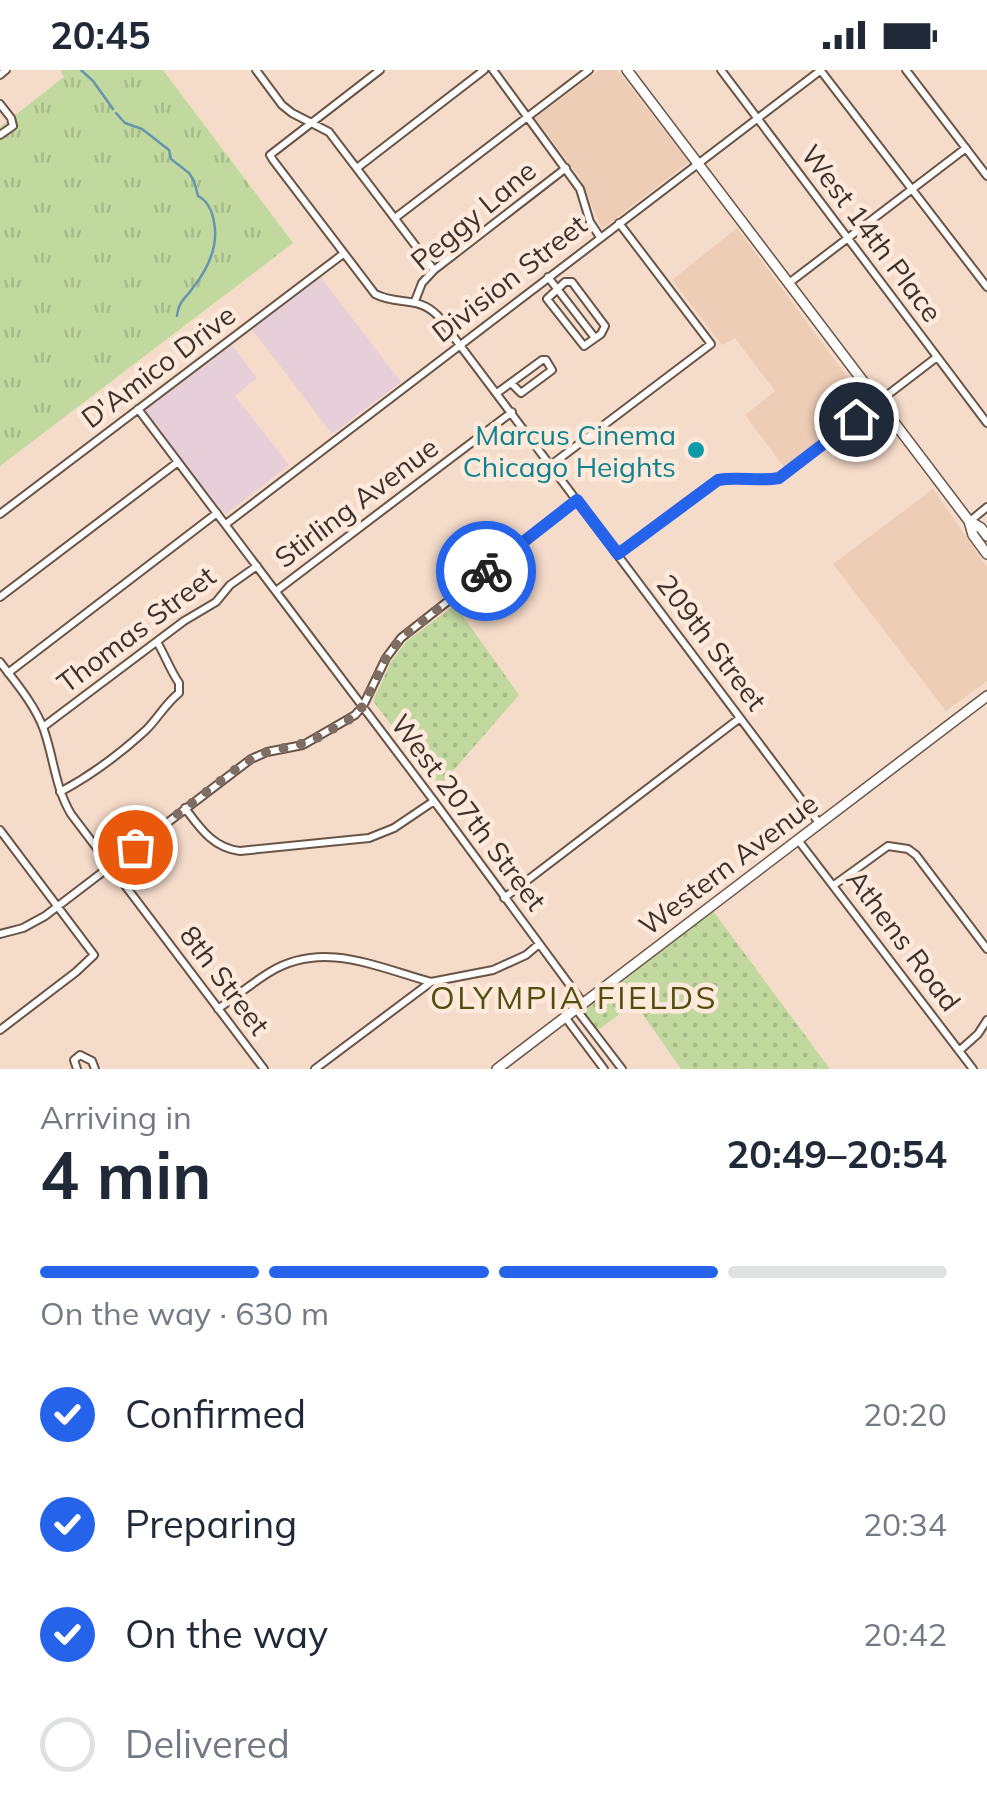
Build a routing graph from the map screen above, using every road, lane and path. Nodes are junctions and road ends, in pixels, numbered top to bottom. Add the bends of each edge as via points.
1 (6, 70) edge
2 (268, 70) edge
3 (380, 70) edge
4 (484, 70) edge
5 (492, 70) edge
6 (588, 70) edge
7 (627, 70) edge
8 (721, 70) edge
9 (821, 70) edge
10 (906, 70) edge
11 (258, 73) edge
12 (0, 75) edge
13 (0, 104) edge
14 (528, 116) junction
15 (758, 119) junction
16 (312, 122) junction
17 (0, 135) edge
18 (966, 148) junction
19 (698, 163) junction
20 (357, 168) junction
21 (566, 168) junction
22 (987, 176) edge
23 (912, 190) junction
24 (395, 218) junction
25 (619, 223) junction
26 (600, 236) junction
27 (848, 238) junction
28 (343, 254) junction
29 (434, 270) junction
30 (548, 277) junction
31 (789, 283) junction
32 (558, 288) junction
33 (987, 288) edge
34 (415, 302) junction
35 (595, 338) junction
36 (460, 344) junction
37 (937, 357) junction
38 (511, 383) junction
39 (497, 394) junction
40 (878, 402) junction
41 (138, 409) junction
42 (512, 412) junction
43 (987, 423) edge
44 (178, 461) junction
45 (552, 465) junction
46 (577, 500) junction
47 (987, 508) edge
48 (0, 514) edge
49 (218, 514) junction
50 (969, 521) junction
51 (226, 524) junction
52 (987, 536) edge
53 (618, 554) junction
54 (987, 554) edge
55 (257, 566) junction
56 (276, 590) junction
57 (0, 597) edge
58 (157, 641) junction
59 (0, 662) edge
60 (8, 673) junction
61 (987, 696) edge
62 (363, 706) junction
63 (740, 718) junction
64 (43, 727) junction
65 (60, 792) junction
66 (434, 801) junction
67 (185, 808) junction
68 (820, 823) junction
69 (0, 830) edge
70 (798, 840) junction
71 (110, 866) junction
72 (834, 885) junction
73 (504, 898) junction
74 (58, 906) junction
75 (0, 934) edge
76 (539, 944) junction
77 (987, 950) edge
78 (431, 982) junction
79 (580, 1006) junction
80 (218, 1010) junction
81 (565, 1017) junction
82 (987, 1020) edge
83 (0, 1030) edge
84 (959, 1051) junction
85 (77, 1069) edge
86 (95, 1069) edge
87 (264, 1069) edge
88 (315, 1069) edge
89 (497, 1069) edge
90 (604, 1069) edge
91 (622, 1069) edge
92 (972, 1069) edge

1 - 12 street
2 - 11 street
3 - 16 street
4 - 20 street
5 - 14 street
6 - 14 street
7 - 19 main road
8 - 15 street, West 14th Place
9 - 15 street, Division Street
9 - 23 street
10 - 18 street
11 - 16 street via 282,105
13 - 17 street via 13,126
14 - 21 street
14 - 24 street
15 - 19 street, Division Street
15 - 27 street, West 14th Place
16 - 20 street via 329,132
16 - 28 street via 270,154
18 - 22 street
18 - 23 street
19 - 25 street, Division Street
19 - 31 main road
20 - 24 street
21 - 26 street
21 - 29 street, Peggy Lane
23 - 27 street
23 - 33 street
24 - 29 street
25 - 26 street, Division Street
25 - 45 street via 711,344
26 - 30 street, Division Street
27 - 31 street
27 - 37 street, West 14th Place
28 - 34 street via 375,294
28 - 41 street, D'Amico Drive
29 - 34 street, Peggy Lane
30 - 32 street
30 - 36 street, Division Street
31 - 40 main road
32 - 35 street
32 - 35 street via 569,282 580,292 605,326
32 - 35 street via 549,303 580,344
34 - 36 street, 209th Street via 434,310
36 - 39 street, 209th Street
36 - 51 street, Division Street
37 - 40 street
37 - 43 street, West 14th Place
38 - 38 street via 542,360 552,367 521,394
38 - 39 street
39 - 42 street, 209th Street
40 - 50 main road
40 - 53 street via 779,478 718,480
41 - 44 street, West 207th Street
41 - 48 street, D'Amico Drive
42 - 45 street, 209th Street
42 - 56 street, Stirling Avenue
44 - 49 street, West 207th Street
44 - 57 street
45 - 46 street, 209th Street
46 - 53 street, 209th Street
46 - 62 street via 401,638
47 - 50 street
49 - 51 street, West 207th Street
49 - 60 street
50 - 52 main road
50 - 54 main road
51 - 55 street, West 207th Street
53 - 63 street, 209th Street
55 - 56 street, West 207th Street
55 - 58 street, Thomas Street
56 - 62 street, West 207th Street
58 - 64 street, Thomas Street
58 - 65 street via 179,693 143,733
59 - 60 street, 8th Street
60 - 64 street, 8th Street
61 - 68 main road, Western Avenue
62 - 66 street, West 207th Street
62 - 67 street via 310,742 251,759
63 - 68 street, 209th Street
63 - 73 street
64 - 65 street, 8th Street
65 - 71 street, 8th Street
66 - 67 street via 369,838 240,851 212,840
66 - 73 street, West 207th Street
67 - 71 street
68 - 70 main road, Western Avenue
69 - 74 street
70 - 72 street, Athens Road
70 - 79 main road, Western Avenue
71 - 74 street
71 - 80 street, 8th Street
72 - 77 street via 888,846 908,849
72 - 84 street, Athens Road
73 - 76 street, West 207th Street
74 - 75 street
74 - 83 street via 94,955
76 - 78 street via 493,970
76 - 79 street, West 207th Street
78 - 80 street via 336,955 313,956 271,971
78 - 88 street
79 - 81 main road, Western Avenue
79 - 91 street, West 207th Street
80 - 87 street, 8th Street
81 - 89 main road, Western Avenue
81 - 90 street
82 - 84 street
84 - 92 street, Athens Road
85 - 86 street via 80,1055

